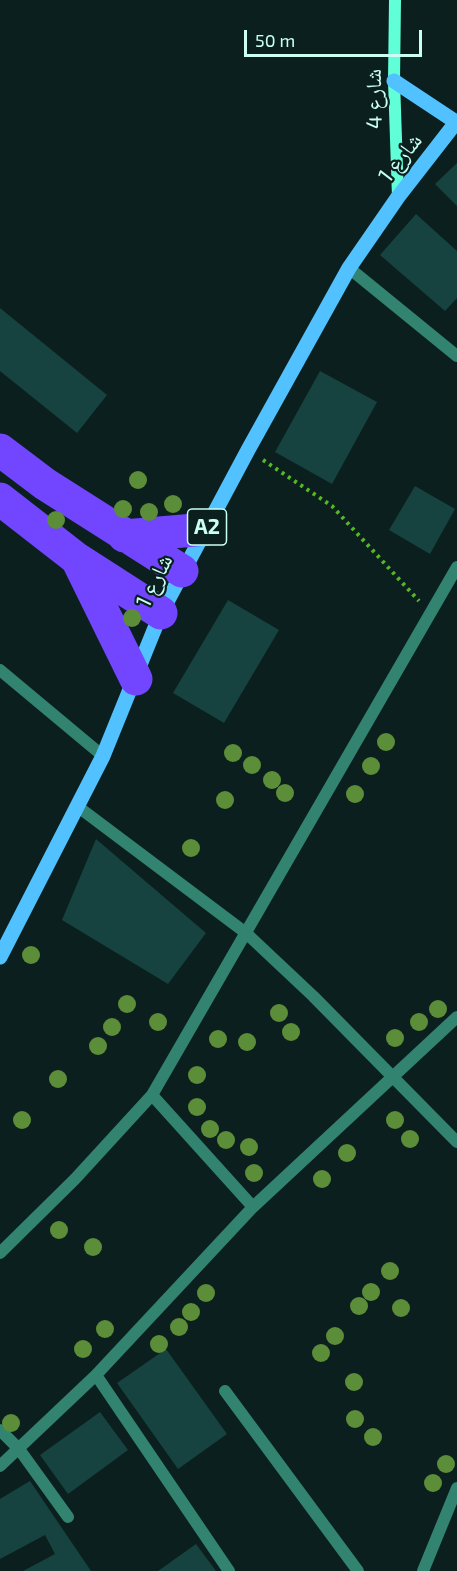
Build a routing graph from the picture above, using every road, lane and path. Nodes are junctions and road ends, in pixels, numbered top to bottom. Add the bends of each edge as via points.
1 (395, 0) edge
2 (394, 81) junction
3 (457, 122) edge
4 (398, 196) junction
5 (349, 268) junction
6 (457, 356) edge
7 (0, 450) edge
8 (248, 450) junction
9 (45, 484) junction
10 (11, 509) edge
11 (207, 529) junction
12 (124, 536) junction
13 (77, 559) junction
14 (457, 567) edge
15 (182, 571) junction
16 (161, 613) junction
17 (431, 614) junction
18 (0, 670) edge
19 (136, 679) junction
20 (103, 756) junction
21 (77, 806) junction
22 (246, 933) junction
23 (0, 957) edge
24 (457, 1017) edge
25 (394, 1078) junction
26 (152, 1095) junction
27 (457, 1142) edge
28 (253, 1207) junction
29 (0, 1253) edge
30 (96, 1375) junction
31 (225, 1391) dead end
32 (0, 1430) edge
33 (19, 1449) junction
34 (0, 1466) edge
35 (457, 1488) edge
36 (68, 1517) dead end
37 (229, 1571) edge
38 (358, 1571) edge
39 (423, 1571) edge

1 - 2 main road, شارع 4
2 - 3 main road
2 - 4 main road, شارع 4
3 - 4 main road, شارع 1 / A2
4 - 5 main road, شارع 1 / A2
5 - 6 street
5 - 8 main road, شارع 1 / A2
7 - 9 highway
8 - 11 main road, شارع 1 / A2
8 - 17 path via 332,506
9 - 10 highway
9 - 12 highway
10 - 13 highway
11 - 12 highway
11 - 15 main road, شارع 1 / A2
12 - 15 highway
13 - 16 highway
13 - 19 highway
14 - 17 street
15 - 16 main road, شارع 1 / A2
16 - 19 main road, شارع 1 / A2
17 - 22 street
18 - 20 street
19 - 20 main road, شارع 1 / A2
20 - 21 main road, شارع 1 / A2
21 - 22 street
21 - 23 main road, شارع 1 / A2
22 - 25 street
22 - 26 street
24 - 25 street
25 - 27 street
25 - 28 street
26 - 28 street
26 - 29 street
28 - 30 street
30 - 33 street
30 - 37 street
31 - 38 street
32 - 33 street
33 - 34 street
33 - 36 street
35 - 39 street

